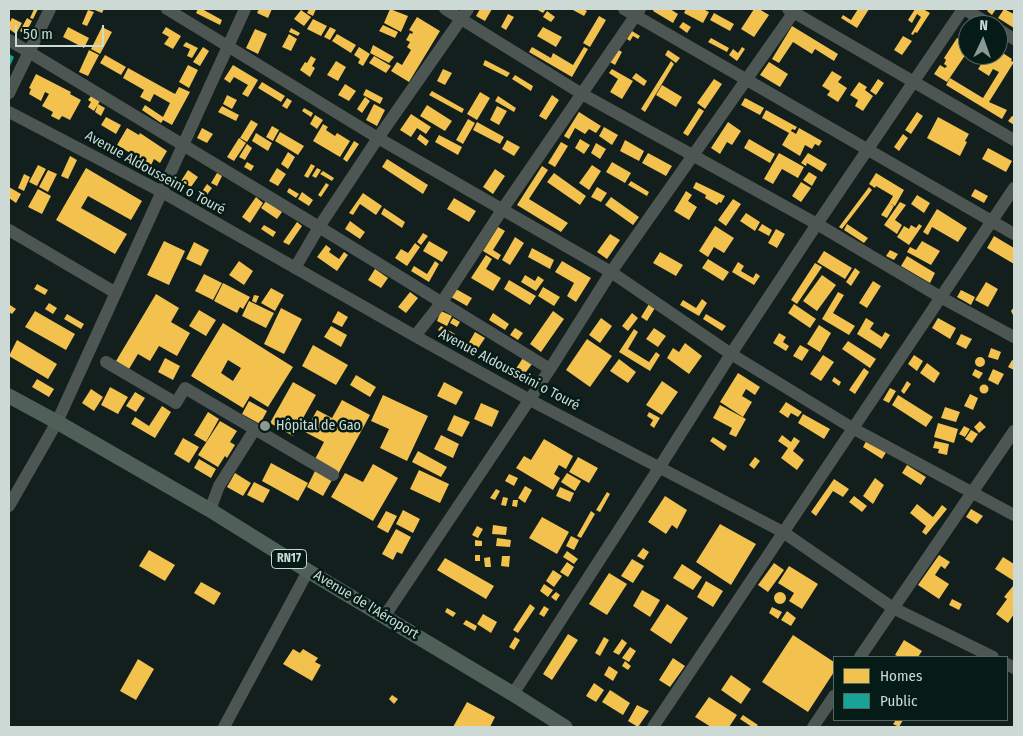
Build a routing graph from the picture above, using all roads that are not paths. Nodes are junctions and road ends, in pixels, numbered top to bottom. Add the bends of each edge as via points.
1 (50, 9) edge
2 (168, 9) edge
3 (245, 9) edge
4 (445, 9) edge
5 (964, 9) edge
6 (793, 10) edge
7 (633, 11) edge
8 (465, 14) edge
9 (9, 40) edge
10 (228, 46) junction
11 (28, 52) junction
12 (748, 80) junction
13 (914, 82) junction
14 (9, 93) edge
15 (582, 94) junction
16 (9, 112) edge
17 (378, 138) junction
18 (1014, 140) edge
19 (184, 145) junction
20 (868, 150) junction
21 (693, 155) junction
22 (1014, 188) edge
23 (162, 192) junction
24 (502, 210) junction
25 (992, 221) junction
26 (817, 224) junction
27 (319, 227) junction
28 (9, 230) edge
29 (1014, 234) edge
30 (295, 268) junction
31 (611, 272) junction
32 (116, 293) junction
33 (942, 298) junction
34 (442, 302) junction
35 (415, 336) junction
36 (1014, 337) edge
37 (731, 354) junction
38 (106, 362) dead end
39 (550, 369) junction
40 (9, 396) edge
41 (528, 399) junction
42 (56, 422) junction
43 (255, 429) junction
44 (854, 429) junction
45 (1014, 431) edge
46 (659, 468) junction
47 (333, 475) dead end
48 (973, 494) junction
49 (9, 506) edge
50 (210, 510) junction
51 (1014, 516) edge
52 (784, 532) junction
53 (308, 571) junction
54 (893, 608) junction
55 (384, 616) junction
56 (861, 656) edge
57 (990, 656) edge
58 (513, 694) junction
59 (833, 697) edge
60 (556, 725) edge
61 (224, 727) edge
62 (653, 727) edge
63 (813, 727) edge

1 - 11 street
2 - 10 street
3 - 10 street
4 - 8 street
5 - 13 street
6 - 12 street
6 - 13 street
7 - 12 street
7 - 15 street
8 - 15 street
8 - 17 street
9 - 11 street
10 - 17 street
10 - 19 street
11 - 14 street
11 - 19 street
12 - 20 street
12 - 21 street
13 - 18 street
13 - 20 street
15 - 21 street
15 - 24 street
16 - 23 street, Avenue Aldousseini o Touré
17 - 24 street
17 - 27 street
19 - 23 street
19 - 27 street
20 - 25 street
20 - 26 street
21 - 26 street
21 - 31 street
22 - 25 street
23 - 30 street, Avenue Aldousseini o Touré
23 - 32 street
24 - 31 street
24 - 34 street
25 - 29 street
25 - 33 street
26 - 33 street
26 - 37 street
27 - 30 street
27 - 34 street
28 - 32 street
30 - 35 street, Avenue Aldousseini o Touré
31 - 37 street
31 - 39 street
32 - 42 street
33 - 36 street
33 - 44 street
34 - 35 street
34 - 39 street
35 - 41 street, Avenue Aldousseini o Touré
37 - 44 street
37 - 46 street
38 - 43 street via 176,403 185,388
39 - 41 street
40 - 42 main road, Avenue de l'Aéroport / RN17
41 - 46 street, Avenue Aldousseini o Touré
41 - 55 street
42 - 49 street
42 - 50 main road, Avenue de l'Aéroport / RN17
43 - 47 street
43 - 50 street via 219,486
44 - 48 street
44 - 52 street
45 - 48 street
46 - 52 street, Avenue Aldousseini o Touré
46 - 58 street
48 - 51 street
48 - 54 street
50 - 53 main road, Avenue de l'Aéroport / RN17
52 - 54 street, Avenue Aldousseini o Touré
52 - 62 street
53 - 55 main road, Avenue de l'Aéroport / RN17
53 - 61 street
54 - 56 street
54 - 57 street, Avenue Aldousseini o Touré
55 - 58 main road, Avenue de l'Aéroport / RN17
58 - 60 main road, Avenue de l'Aéroport / RN17
59 - 63 street

